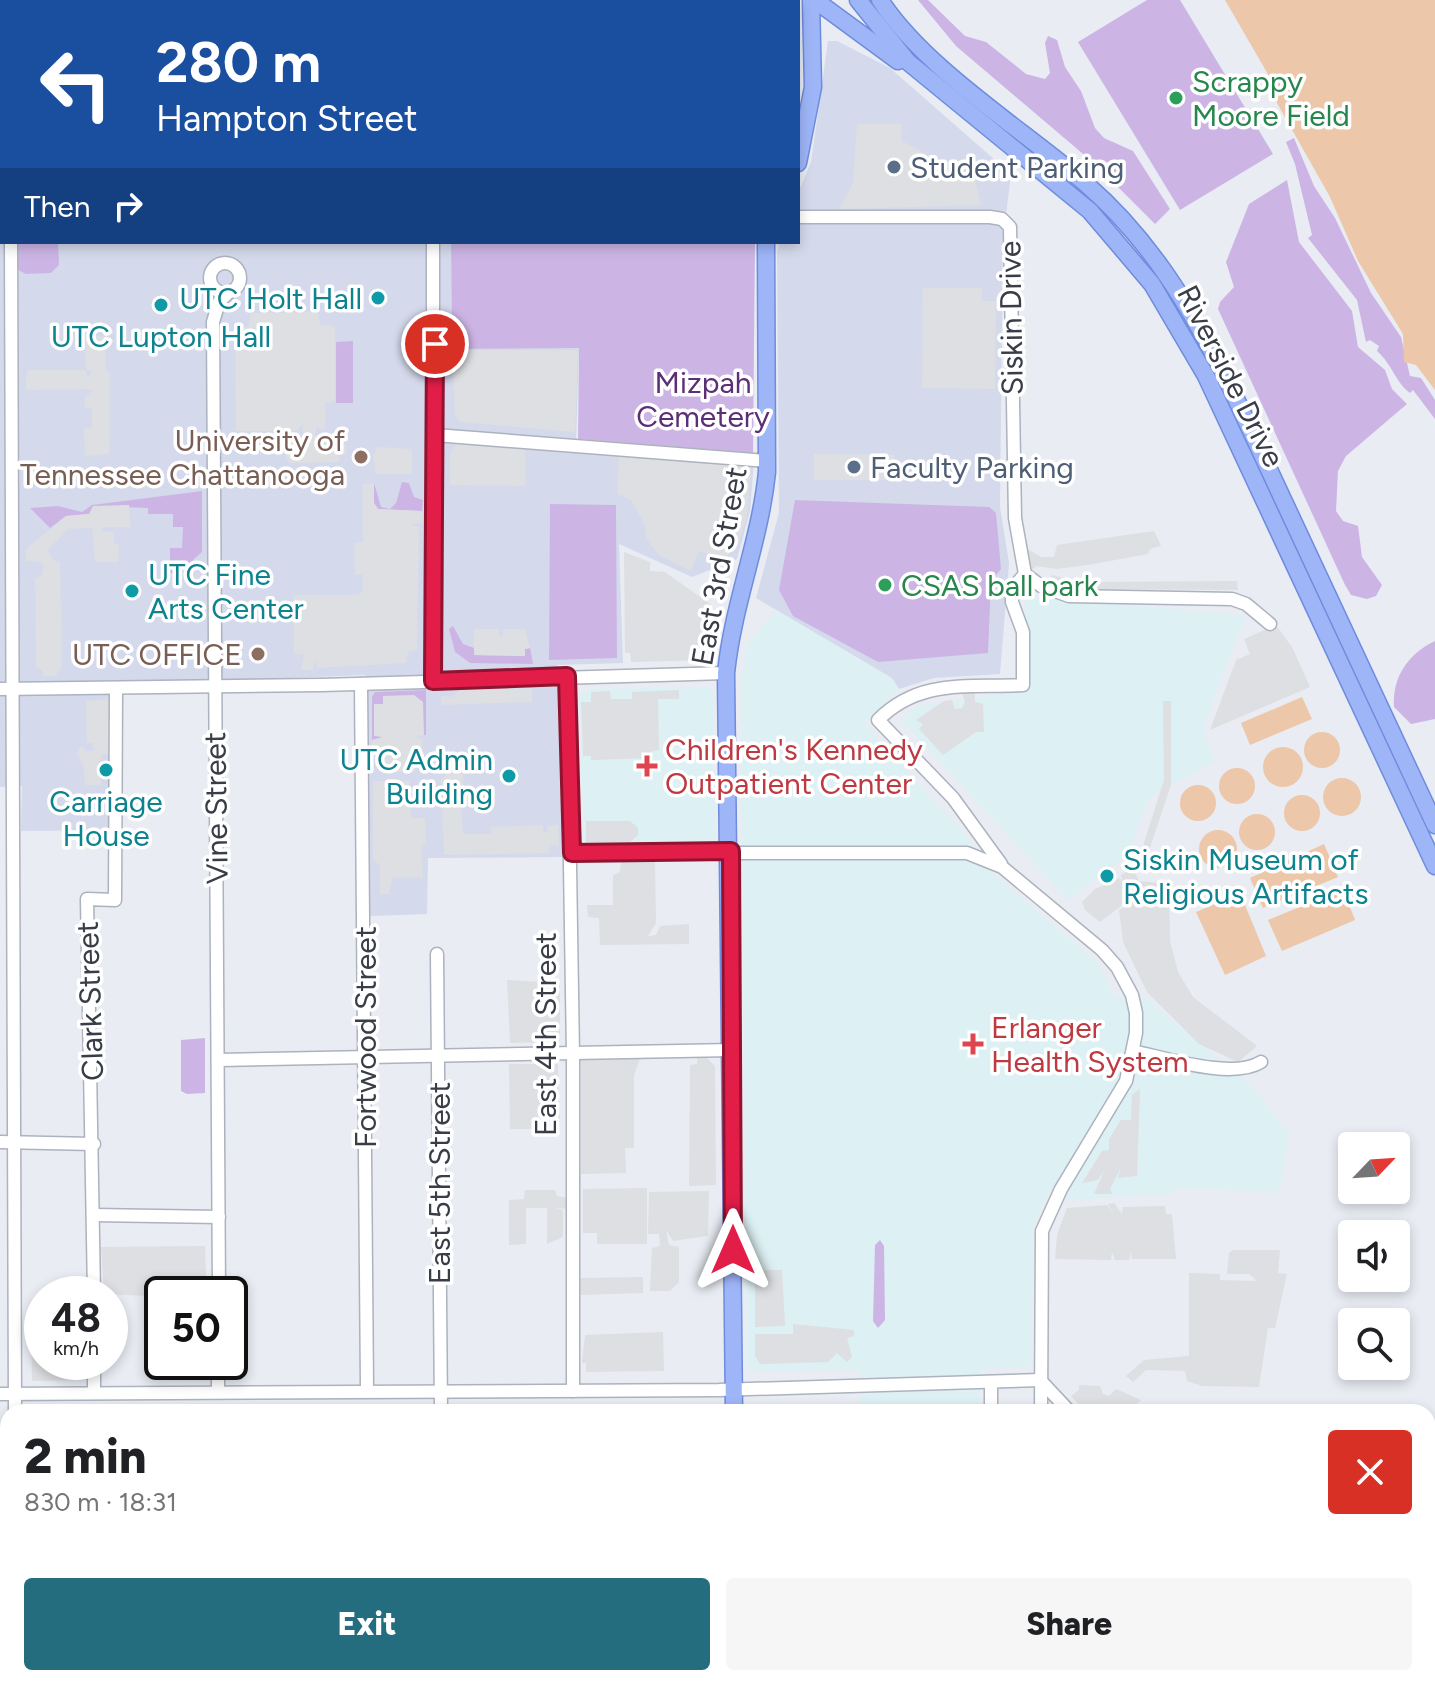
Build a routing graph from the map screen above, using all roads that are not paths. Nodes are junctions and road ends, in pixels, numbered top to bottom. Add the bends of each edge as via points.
1 (813, 0) edge
2 (858, 0) edge
3 (880, 0) edge
4 (891, 0) edge
5 (915, 45) junction
6 (950, 98) junction
7 (800, 155) edge
8 (800, 217) edge
9 (11, 244) edge
10 (433, 244) edge
11 (767, 247) edge
12 (210, 279) junction
13 (227, 294) junction
14 (213, 322) junction
15 (435, 435) junction
16 (767, 461) junction
17 (1025, 574) junction
18 (1270, 624) dead end
19 (726, 673) junction
20 (567, 676) junction
21 (433, 681) junction
22 (361, 684) junction
23 (215, 685) junction
24 (116, 688) junction
25 (7, 689) edge
26 (1435, 825) edge
27 (731, 851) junction
28 (572, 853) junction
29 (1435, 866) edge
30 (1002, 867) junction
31 (437, 954) dead end
32 (732, 1050) junction
33 (1133, 1051) junction
34 (438, 1055) junction
35 (573, 1055) junction
36 (365, 1058) junction
37 (219, 1060) junction
38 (1261, 1062) dead end
39 (0, 1142) edge
40 (15, 1142) junction
41 (94, 1144) junction
42 (94, 1215) junction
43 (219, 1217) junction
44 (94, 1276) edge
45 (219, 1276) edge
46 (94, 1380) edge
47 (218, 1380) edge
48 (1040, 1380) junction
49 (991, 1382) junction
50 (367, 1389) junction
51 (440, 1389) junction
52 (734, 1389) junction
53 (218, 1391) junction
54 (573, 1391) junction
55 (94, 1393) junction
56 (0, 1394) edge
57 (14, 1394) junction
58 (15, 1404) edge
59 (441, 1404) edge
60 (734, 1404) edge
61 (991, 1404) edge
62 (1041, 1404) edge
63 (1062, 1404) edge

1 - 6 main road
1 - 7 main road via 811,109
2 - 6 main road, Riverside Drive via 908,62
3 - 5 main road, Riverside Drive
4 - 5 main road
5 - 26 main road, Riverside Drive via 1086,184 1166,272 1204,333
6 - 29 main road, Riverside Drive via 1090,211 1152,284 1206,376
8 - 17 street, Siskin Drive via 990,217 1010,227 1015,518
9 - 25 street
10 - 15 street
11 - 16 main road, East 3rd Street
12 - 13 street via 216,291
12 - 13 street, Vine Street via 218,265 233,265 242,279
12 - 14 street, Vine Street
13 - 14 street, Vine Street
14 - 23 street, Vine Street
15 - 16 street
15 - 21 street
16 - 19 main road, East 3rd Street via 763,508 734,612
17 - 18 street via 1069,596 1232,599
17 - 30 street, Siskin Drive via 1012,589 1023,632 1023,685 923,690 894,704 878,720 953,798
19 - 20 street
19 - 27 main road, East 3rd Street
20 - 21 street
20 - 28 street, East 4th Street
21 - 22 street
22 - 23 street
22 - 36 street, Fortwood Street
23 - 24 street
23 - 37 street, Vine Street
24 - 25 street
24 - 41 street, Clark Street via 115,900 87,899
25 - 40 street
27 - 28 street
27 - 30 street via 959,852
27 - 32 main road, East 3rd Street
28 - 35 street, East 4th Street
30 - 33 street via 1117,967 1136,1013
31 - 34 street, East 5th Street
32 - 35 street
32 - 52 main road, East 3rd Street
33 - 38 street via 1247,1070
33 - 48 street via 1123,1089 1061,1189 1042,1231
34 - 35 street
34 - 36 street
34 - 51 street, East 5th Street
35 - 54 street, East 4th Street
36 - 37 street
36 - 50 street, Fortwood Street
37 - 43 street, Vine Street
39 - 40 street
40 - 41 street
40 - 57 street
41 - 42 street, Clark Street
42 - 43 street
42 - 44 street, Clark Street
43 - 45 street, Vine Street
46 - 55 street
47 - 53 street
48 - 49 street
48 - 62 street
48 - 63 street
49 - 52 street
49 - 61 street
50 - 51 street
50 - 53 street
51 - 54 street
51 - 59 street, East 5th Street
52 - 54 street
52 - 60 main road, East 3rd Street
53 - 55 street
55 - 57 street
56 - 57 street
57 - 58 street

